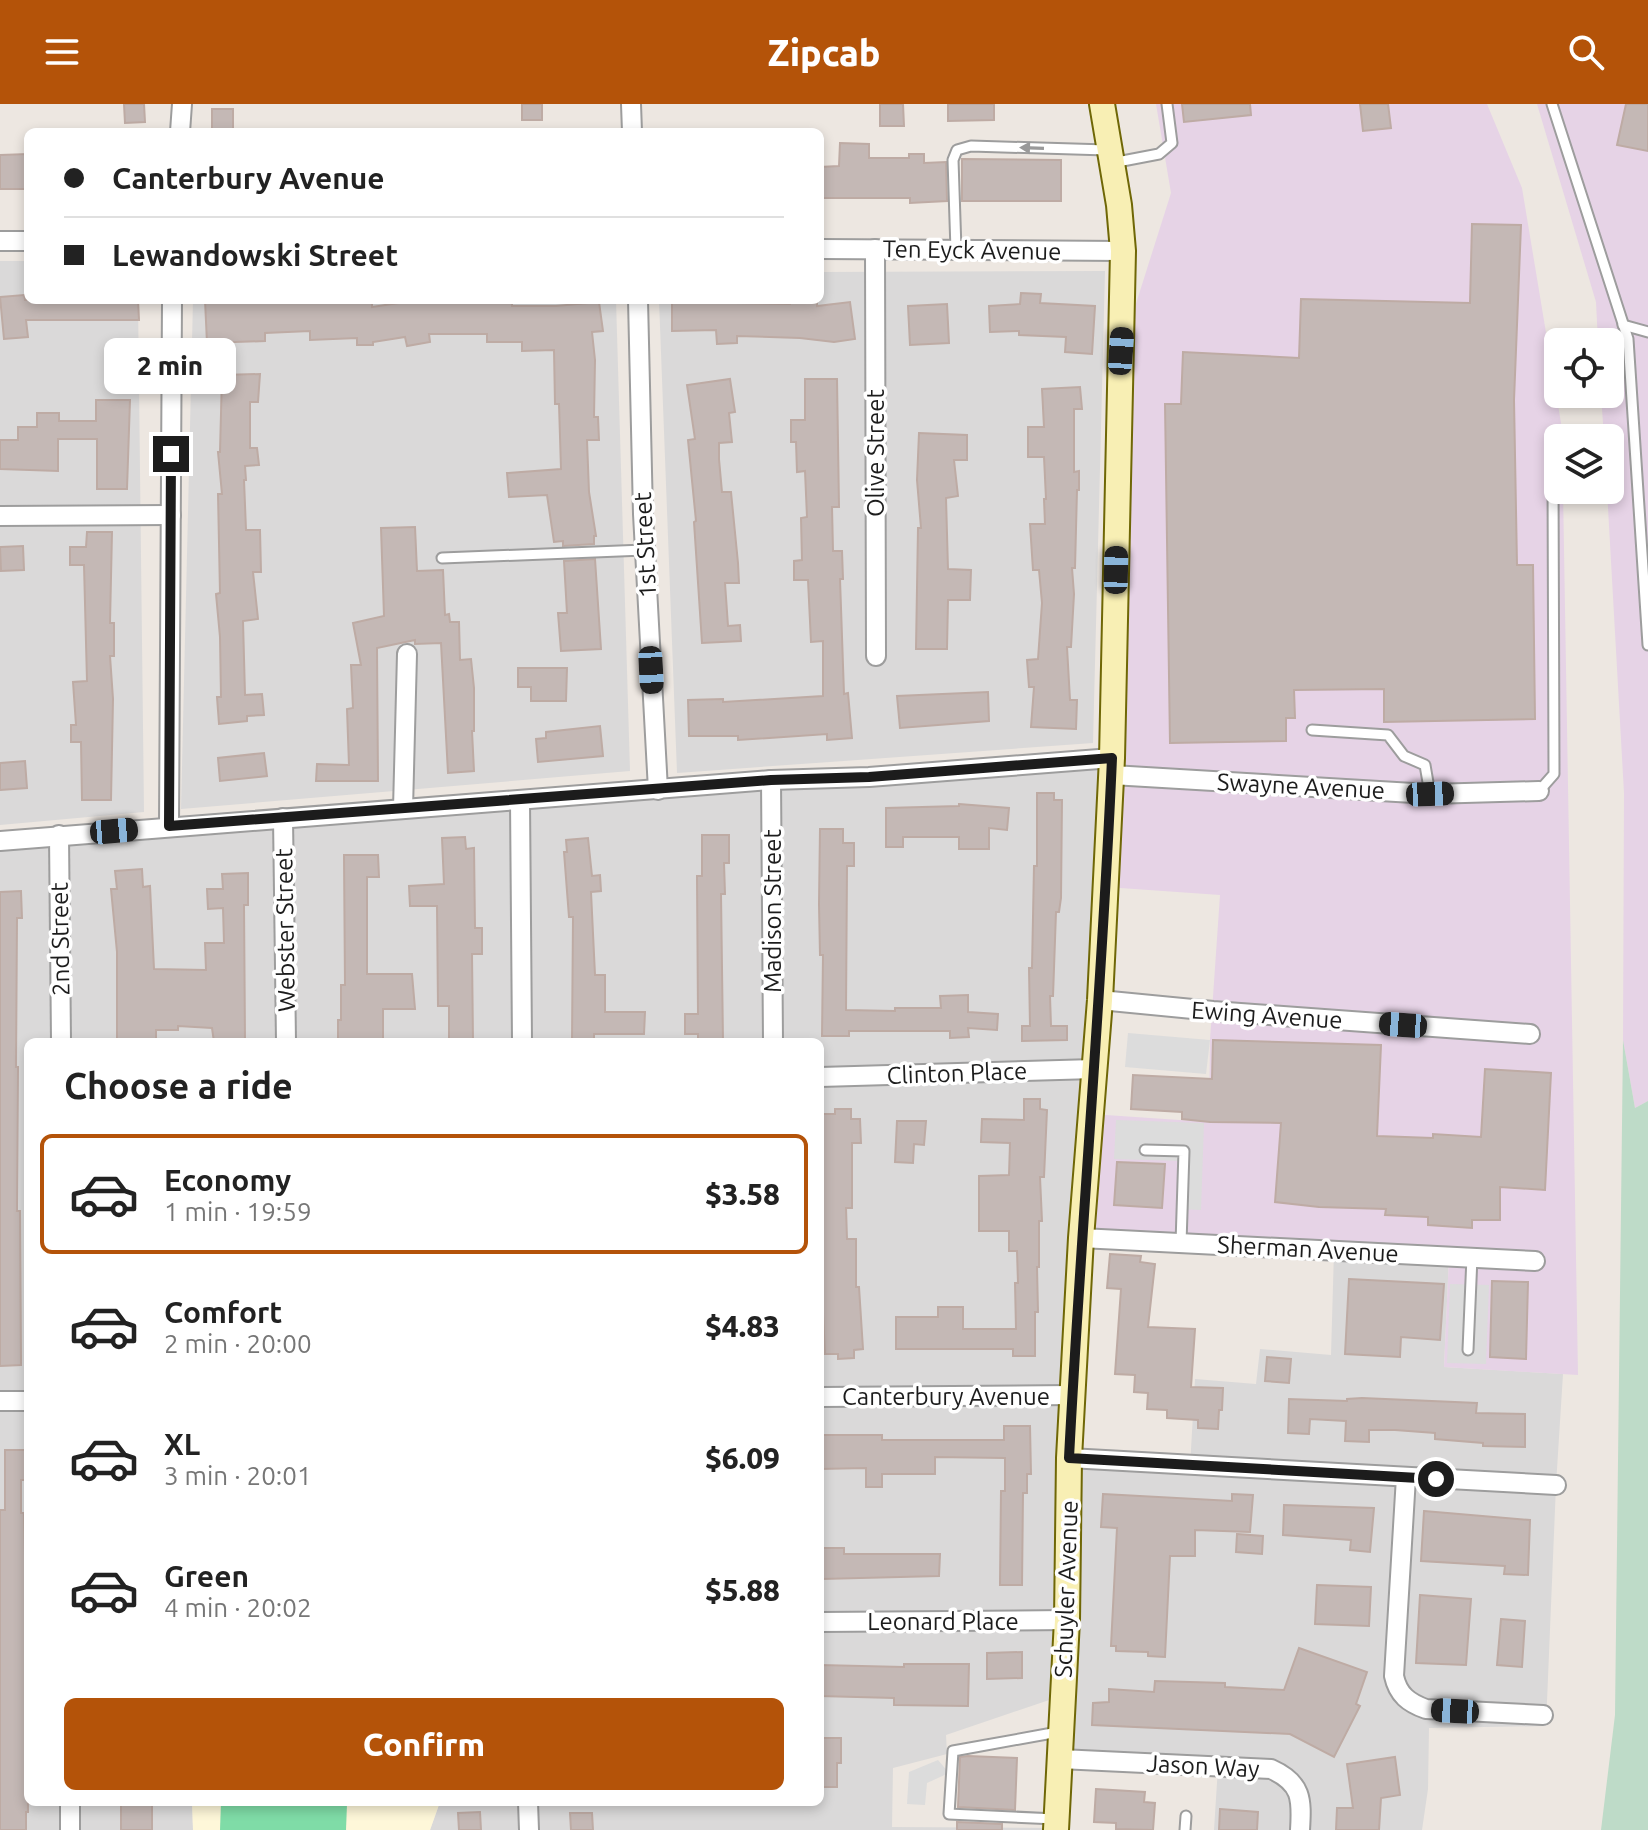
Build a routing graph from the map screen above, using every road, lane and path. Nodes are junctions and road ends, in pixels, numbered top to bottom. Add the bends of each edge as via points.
1 (182, 104) edge
2 (631, 104) edge
3 (1102, 104) edge
4 (1167, 104) edge
5 (1552, 104) edge
6 (180, 128) edge
7 (632, 128) edge
8 (1111, 157) junction
9 (0, 241) edge
10 (24, 241) edge
11 (824, 249) edge
12 (875, 249) junction
13 (956, 250) junction
14 (1123, 251) junction
15 (172, 304) edge
16 (638, 304) edge
17 (1623, 325) junction
18 (1648, 332) edge
19 (1553, 504) edge
20 (171, 515) junction
21 (0, 516) edge
22 (644, 550) junction
23 (442, 558) dead end
24 (1648, 645) edge
25 (407, 654) dead end
26 (876, 656) dead end
27 (1312, 730) dead end
28 (1112, 767) junction
29 (771, 780) junction
30 (658, 790) junction
31 (1539, 791) joint
32 (1430, 794) junction
33 (520, 801) junction
34 (403, 809) junction
35 (283, 818) junction
36 (169, 826) junction
37 (59, 835) junction
38 (0, 841) edge
39 (1100, 1000) junction
40 (1530, 1034) dead end
41 (61, 1038) edge
42 (286, 1038) edge
43 (522, 1038) edge
44 (773, 1038) edge
45 (1094, 1069) junction
46 (824, 1077) edge
47 (1145, 1150) dead end
48 (1081, 1238) junction
49 (1181, 1243) junction
50 (1472, 1257) junction
51 (1535, 1261) dead end
52 (1468, 1350) dead end
53 (1073, 1395) junction
54 (824, 1397) edge
55 (0, 1401) edge
56 (24, 1401) edge
57 (1069, 1458) junction
58 (1406, 1477) junction
59 (1556, 1485) dead end
60 (1067, 1620) junction
61 (824, 1622) edge
62 (1543, 1715) dead end
63 (1061, 1731) junction
64 (1060, 1759) junction
65 (70, 1806) edge
66 (528, 1806) edge
67 (1186, 1816) dead end
68 (1056, 1825) edge
69 (70, 1830) edge
70 (529, 1830) edge
71 (1185, 1830) edge
72 (1300, 1830) edge

1 - 6 street
2 - 7 street
3 - 8 street, Schuyler Avenue
4 - 8 lane via 1172,143 1159,154
5 - 17 lane
8 -> 13 lane via 971,146 957,150
8 - 14 street, Schuyler Avenue
9 - 10 street
11 - 12 street, Ten Eyck Avenue
12 - 13 street, Ten Eyck Avenue
12 - 26 street, Olive Street
13 - 14 street, Ten Eyck Avenue
14 - 28 street, Schuyler Avenue
15 - 20 street
16 - 22 street, 1st Street
17 - 18 lane
17 - 24 lane
19 - 31 lane via 1554,774
20 - 21 street
20 - 36 street
22 - 23 lane
22 - 30 street, 1st Street
25 - 34 street
27 - 32 lane via 1388,735 1404,756 1425,765
28 - 29 street, Swayne Avenue
28 - 32 street, Swayne Avenue
28 - 39 street, Schuyler Avenue
29 - 30 street, Swayne Avenue
29 - 44 street, Madison Street
30 - 33 street, Swayne Avenue
31 - 32 street, Swayne Avenue
33 - 34 street, Swayne Avenue
33 - 43 street
34 - 35 street, Swayne Avenue
35 - 36 street, Swayne Avenue
35 - 42 street, Webster Street
36 - 37 street, Swayne Avenue
37 - 38 street, Swayne Avenue
37 - 41 street, 2nd Street
39 - 40 street, Ewing Avenue
39 - 45 street, Schuyler Avenue
45 - 46 street, Clinton Place
45 - 48 street, Schuyler Avenue
47 - 49 lane via 1184,1151
48 - 49 street, Sherman Avenue
48 - 53 street, Schuyler Avenue
49 - 50 street, Sherman Avenue
50 - 51 street, Sherman Avenue
50 - 52 lane
53 - 54 street, Canterbury Avenue
53 - 57 street, Schuyler Avenue
55 - 56 street
57 - 58 street
57 - 60 street, Schuyler Avenue
58 - 59 street
58 - 62 street via 1395,1685 1405,1699 1426,1709
60 - 61 street, Leonard Place
60 - 63 street, Schuyler Avenue
63 - 64 street, Schuyler Avenue
63 - 68 lane via 953,1751 949,1814
64 - 68 street, Schuyler Avenue
64 - 72 street, Jason Way via 1271,1769 1295,1786
65 - 69 street
66 - 70 street
67 - 71 lane

